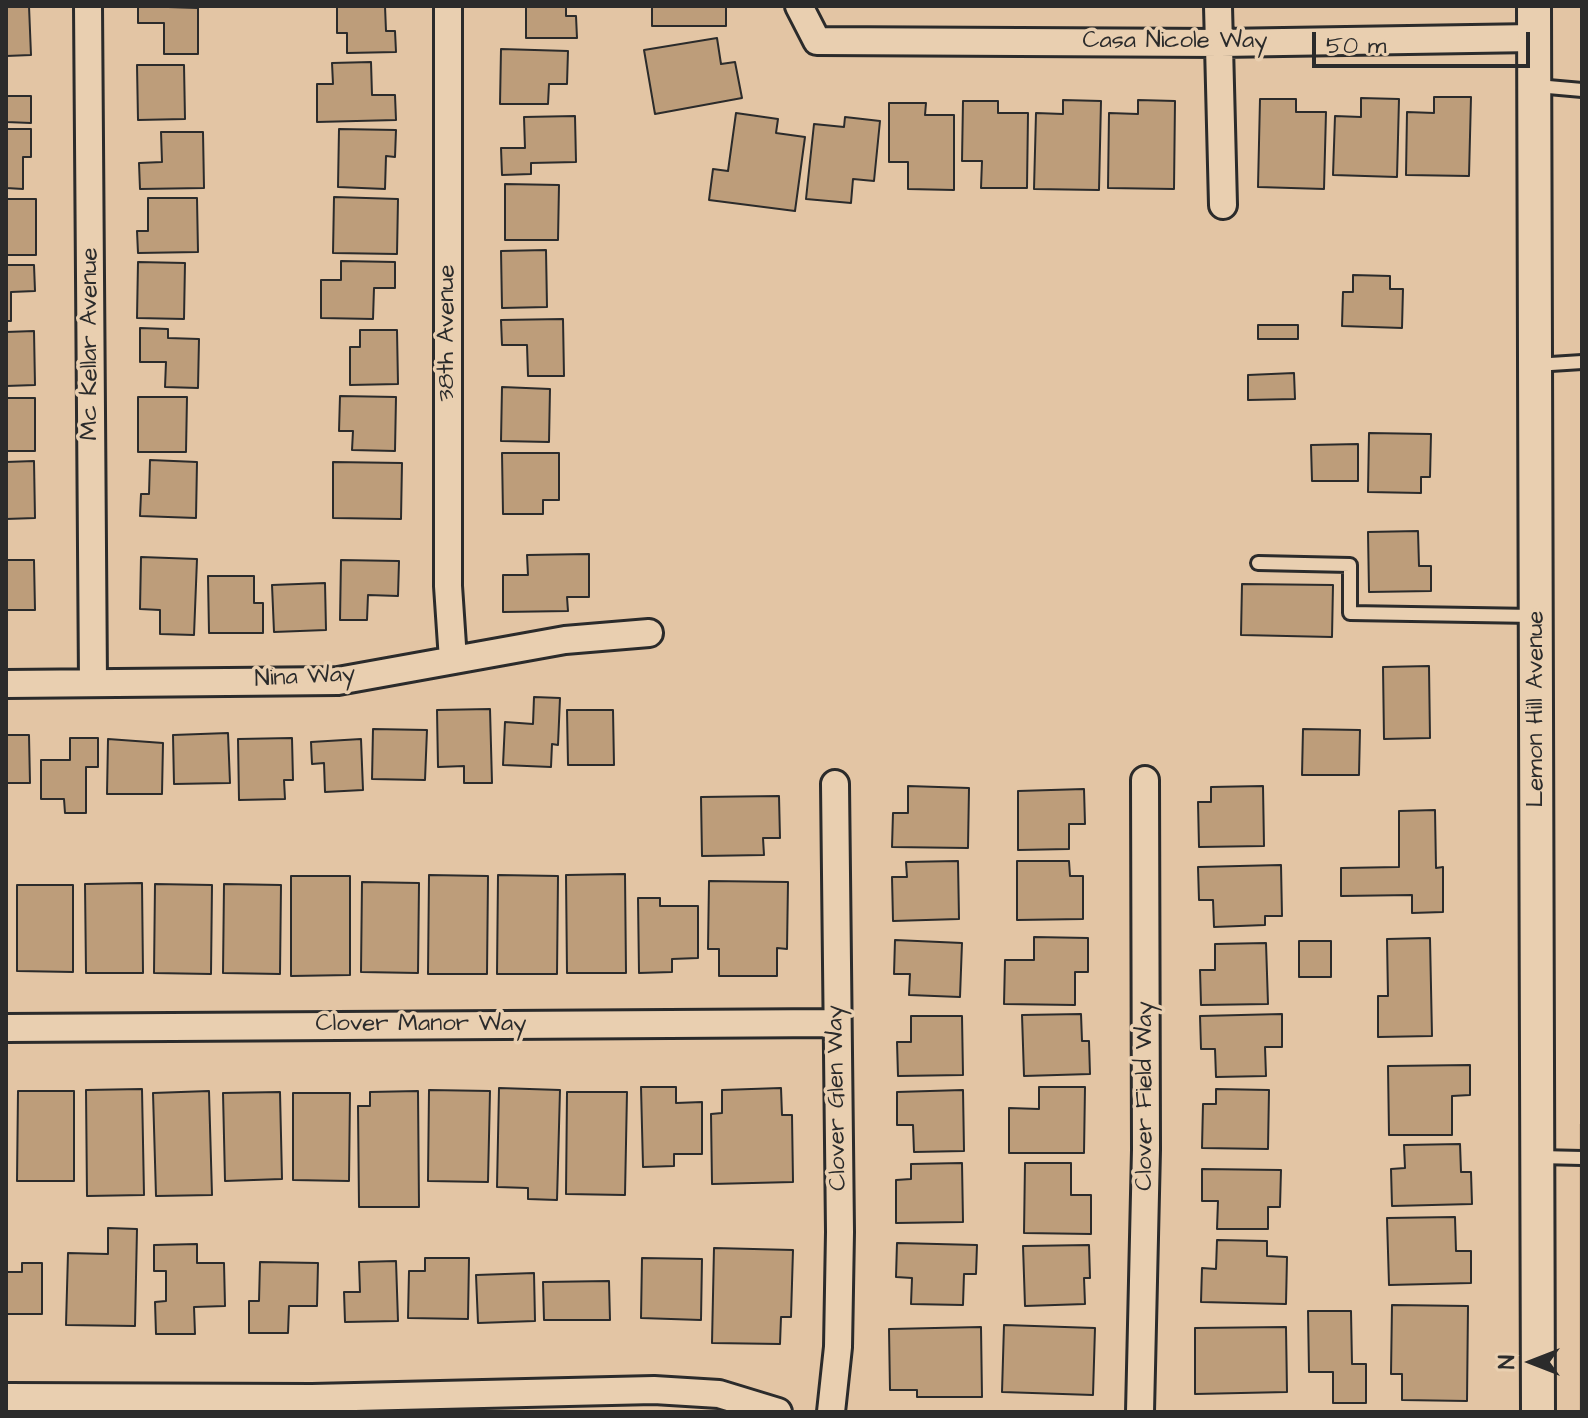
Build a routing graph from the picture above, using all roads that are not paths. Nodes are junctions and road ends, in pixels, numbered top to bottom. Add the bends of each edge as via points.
1 (88, 6) edge
2 (448, 6) edge
3 (799, 6) edge
4 (1218, 6) edge
5 (1534, 6) edge
6 (1534, 38) junction
7 (1221, 43) junction
8 (1534, 85) junction
9 (1582, 90) edge
10 (1223, 205) dead end
11 (1582, 362) edge
12 (1535, 365) junction
13 (1258, 563) dead end
14 (1537, 616) junction
15 (649, 633) dead end
16 (453, 660) junction
17 (93, 682) junction
18 (6, 684) edge
19 (1145, 780) dead end
20 (835, 784) dead end
21 (835, 1023) junction
22 (6, 1028) edge
23 (1539, 1157) junction
24 (1582, 1158) edge
25 (6, 1397) edge
26 (312, 1405) edge
27 (778, 1412) edge
28 (831, 1412) edge
29 (1140, 1412) edge
30 (1538, 1412) edge

1 - 17 street, Mc Kellar Avenue
2 - 16 street, 38th Avenue via 448,586
3 - 7 street, Casa Nicole Way via 817,41
4 - 7 street
5 - 6 street, Lemon Hill Avenue
6 - 7 street, Casa Nicole Way
6 - 8 street, Lemon Hill Avenue
7 - 10 street
8 - 9 lane
8 - 12 street, Lemon Hill Avenue
11 - 12 lane
12 - 14 street, Lemon Hill Avenue
13 - 14 lane via 1350,565 1350,613
14 - 23 street, Lemon Hill Avenue
15 - 16 street, Nina Way via 565,640
16 - 17 street, Nina Way via 338,681
17 - 18 street, Nina Way
19 - 29 street, Clover Field Way
20 - 21 street, Clover Glen Way
21 - 22 street, Clover Manor Way
21 - 28 street, Clover Glen Way via 840,1232
23 - 24 lane
23 - 30 street, Lemon Hill Avenue
25 - 26 street
26 - 27 street via 654,1390 719,1394

